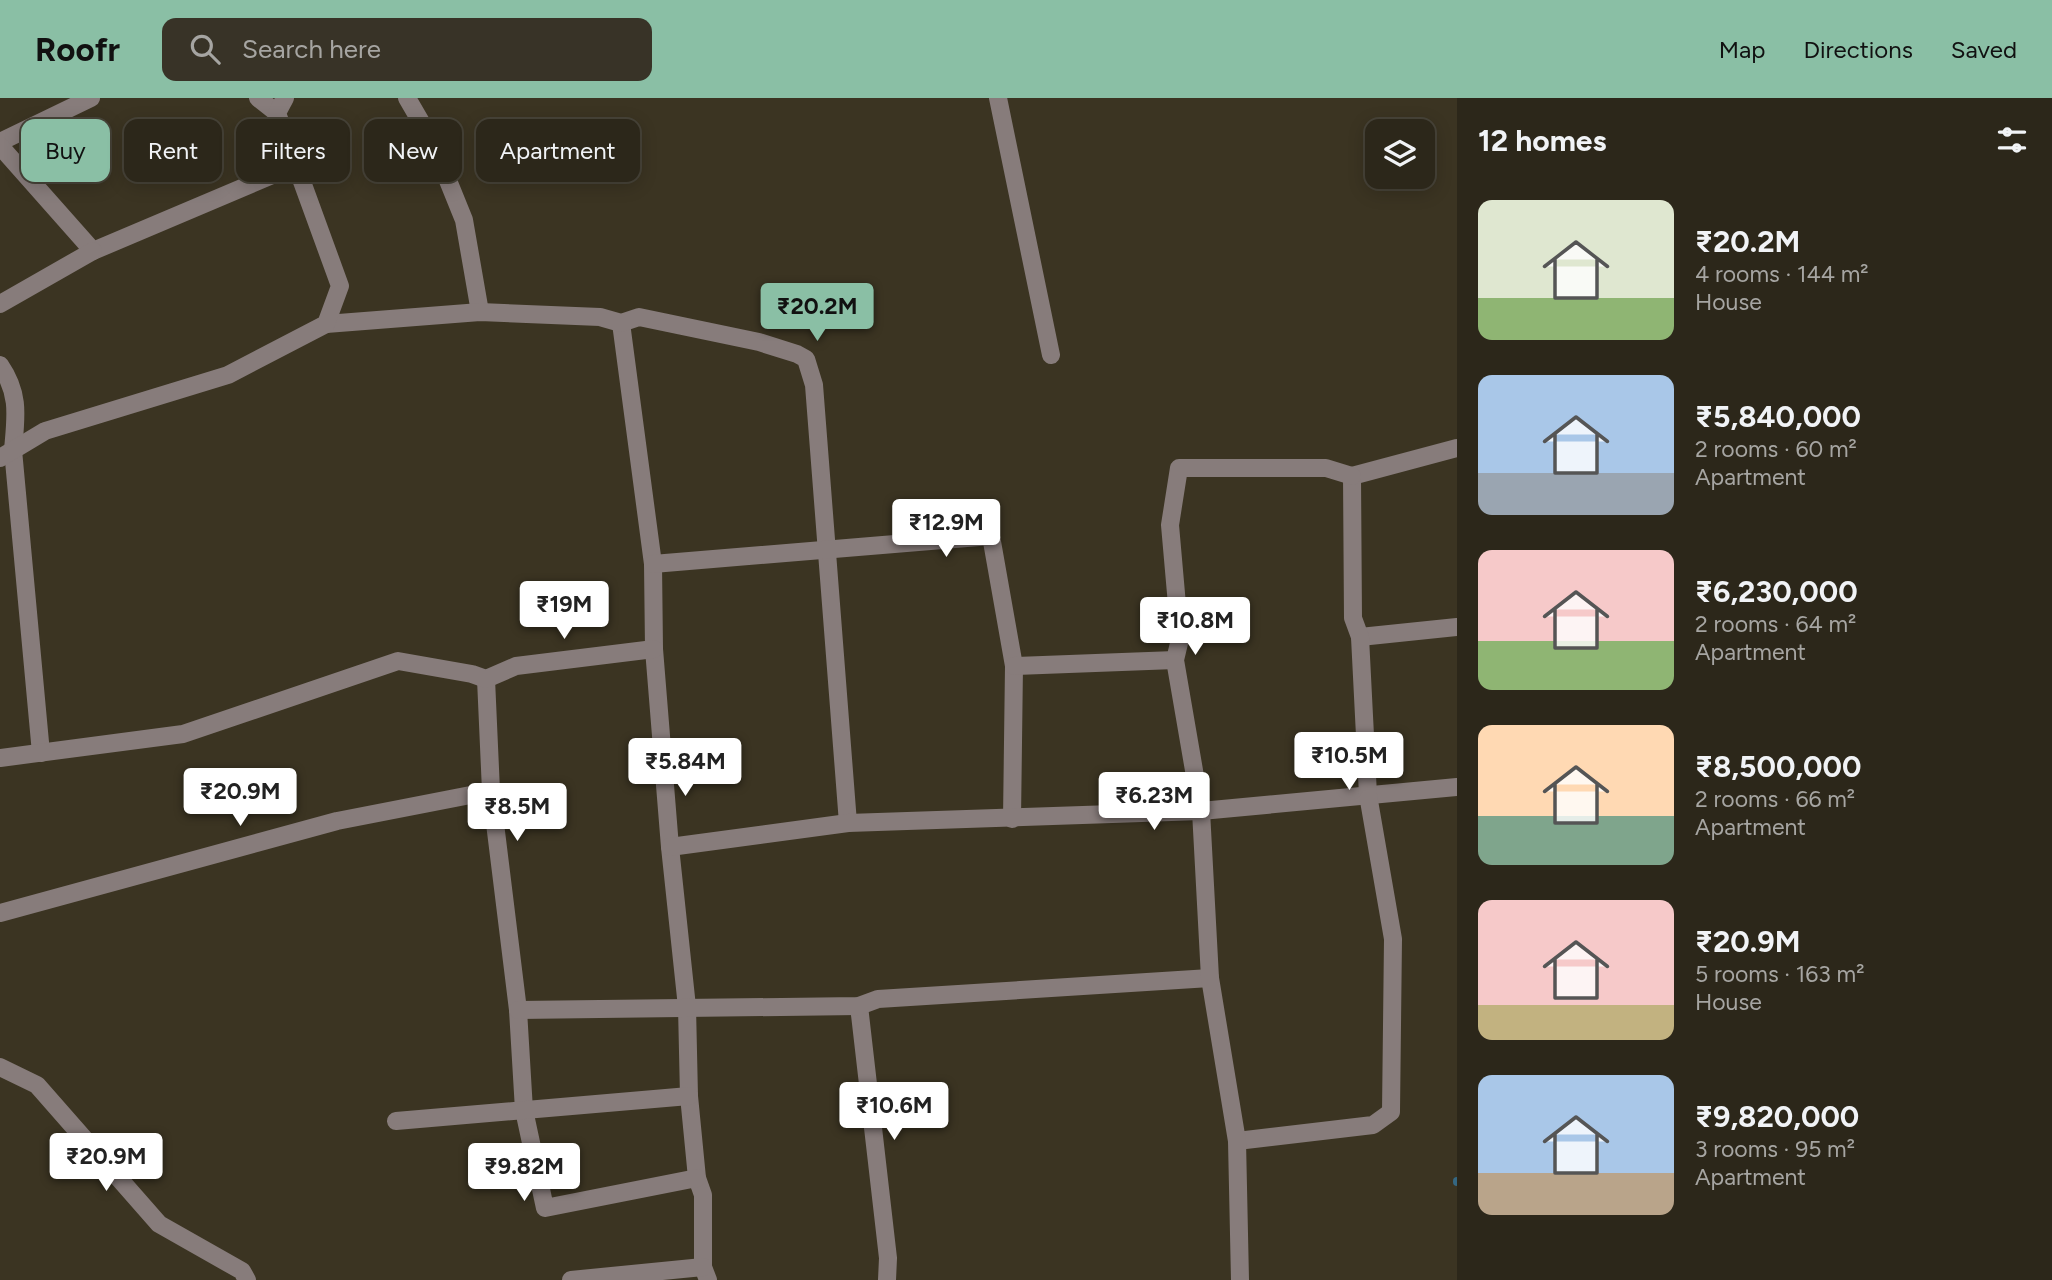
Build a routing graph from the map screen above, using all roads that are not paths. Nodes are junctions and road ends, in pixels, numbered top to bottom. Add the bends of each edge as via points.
1 (92, 98) edge
2 (258, 98) edge
3 (407, 98) edge
4 (998, 98) edge
5 (281, 105) edge
6 (0, 144) edge
7 (256, 182) edge
8 (302, 182) edge
9 (93, 251) junction
10 (0, 304) edge
11 (480, 312) junction
12 (326, 324) junction
13 (621, 324) junction
14 (1051, 355) dead end
15 (0, 365) edge
16 (1457, 448) edge
17 (7, 454) edge
18 (1352, 476) junction
19 (825, 550) junction
20 (653, 564) junction
21 (1457, 627) edge
22 (1360, 637) junction
23 (654, 649) junction
24 (1175, 660) junction
25 (1014, 666) junction
26 (486, 679) junction
27 (41, 753) junction
28 (0, 758) edge
29 (1457, 787) edge
30 (491, 790) junction
31 (1368, 795) junction
32 (1201, 811) junction
33 (1012, 819) junction
34 (848, 823) junction
35 (670, 847) junction
36 (0, 913) edge
37 (1210, 978) junction
38 (859, 1006) junction
39 (687, 1007) junction
40 (518, 1010) junction
41 (0, 1067) edge
42 (689, 1096) junction
43 (524, 1110) junction
44 (396, 1121) dead end
45 (1237, 1141) junction
46 (697, 1178) junction
47 (706, 1274) edge
48 (247, 1280) edge
49 (571, 1280) edge
50 (887, 1280) edge
51 (1240, 1280) edge

1 - 6 street
2 - 5 street
3 - 11 street via 432,141 464,220
4 - 14 street
6 - 9 street
7 - 9 street
8 - 12 street via 340,286
9 - 10 street
11 - 12 street
11 - 13 street via 600,317
12 - 17 street via 228,375 44,431
13 - 19 street via 639,317 759,342 806,359 814,385
13 - 20 street
15 - 17 street via 17,407
16 - 18 street
17 - 27 street
18 - 22 street via 1353,618
18 - 24 street via 1326,468 1179,468 1170,525 1180,639
19 - 20 street
19 - 25 street via 991,536
19 - 34 street
20 - 23 street
21 - 22 street
22 - 31 street
23 - 26 street via 516,666
23 - 35 street
24 - 25 street
24 - 32 street
25 - 33 street
26 - 27 street via 398,661 183,734
26 - 30 street
27 - 28 street
29 - 31 street
30 - 36 street via 337,821
30 - 40 street
31 - 32 street
31 - 45 street via 1393,939 1391,1112 1373,1125
32 - 33 street
32 - 37 street
33 - 34 street
34 - 35 street
35 - 39 street
37 - 38 street via 878,999
37 - 45 street
38 - 39 street
38 - 50 street
39 - 40 street
39 - 42 street
40 - 43 street
41 - 48 street via 37,1085 159,1224 242,1271
42 - 43 street
42 - 46 street
43 - 44 street
43 - 46 street via 545,1208
45 - 51 street
46 - 47 street via 704,1195
47 - 49 street

